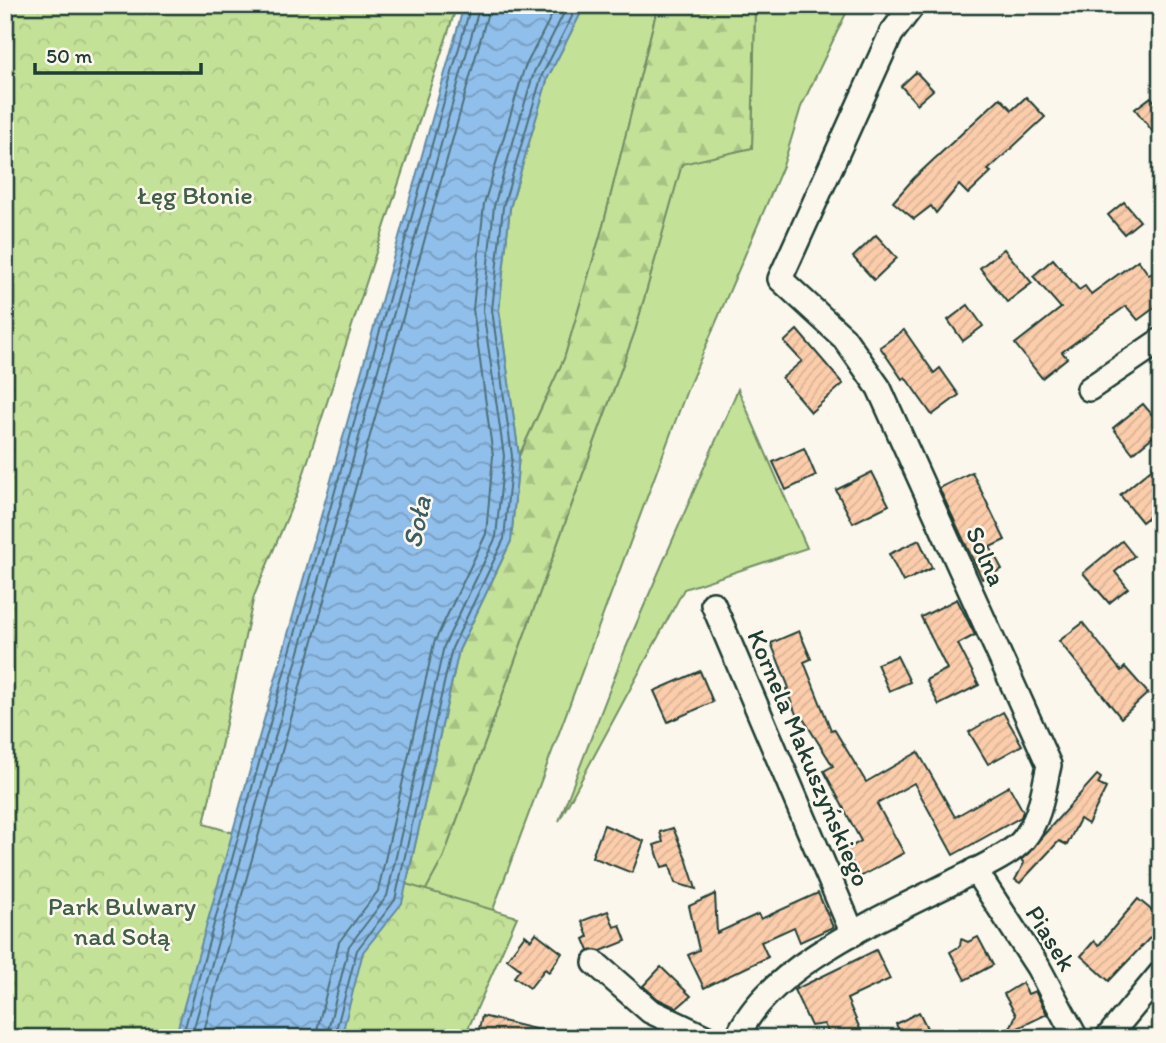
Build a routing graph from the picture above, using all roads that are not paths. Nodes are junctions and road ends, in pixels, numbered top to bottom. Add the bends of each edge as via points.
1 (913, 5) edge
2 (1161, 340) edge
3 (1089, 390) dead end
4 (713, 604) dead end
5 (975, 870) junction
6 (853, 934) junction
7 (595, 963) dead end
8 (1161, 973) edge
9 (707, 1038) edge
10 (737, 1038) edge
11 (1076, 1038) edge
12 (1107, 1038) edge

1 - 5 street, Solna via 891,34 780,279 844,338 879,388 1049,765 1039,815 1022,842
2 - 3 street
4 - 6 street, Kornela Makuszyńskiego
5 - 6 street, Solna
5 - 11 street, Piasek via 1038,967
6 - 10 street, Solna via 774,986 757,1003
7 - 9 street via 650,1011
8 - 12 street

